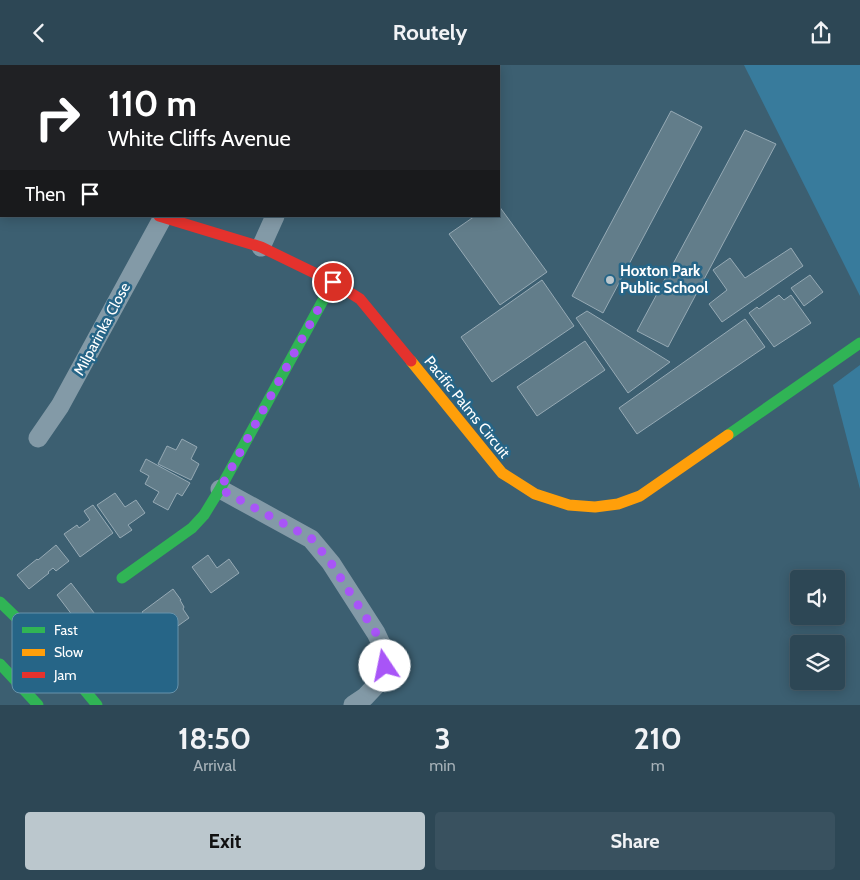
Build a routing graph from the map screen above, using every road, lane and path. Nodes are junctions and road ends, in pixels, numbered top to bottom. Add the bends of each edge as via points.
1 (161, 217) edge
2 (275, 217) edge
3 (261, 247) junction
4 (333, 282) junction
5 (860, 343) edge
6 (38, 438) dead end
7 (220, 489) junction
8 (122, 578) dead end
9 (0, 602) edge
10 (12, 614) edge
11 (0, 664) edge
12 (12, 677) edge
13 (27, 693) edge
14 (87, 693) edge
15 (38, 705) edge
16 (97, 705) edge
17 (352, 705) edge

1 - 3 street, Pacific Palms Circuit
1 - 6 street, Milparinka Close via 60,406
2 - 3 street
3 - 4 street, Pacific Palms Circuit
4 - 5 street, Pacific Palms Circuit via 360,299 502,473 535,495 569,505 595,507 618,504 640,496
4 - 7 street
7 - 8 street via 192,528
7 - 17 street via 312,539 376,633 384,650 385,666 380,681
9 - 10 street
11 - 12 street
13 - 15 street
14 - 16 street

